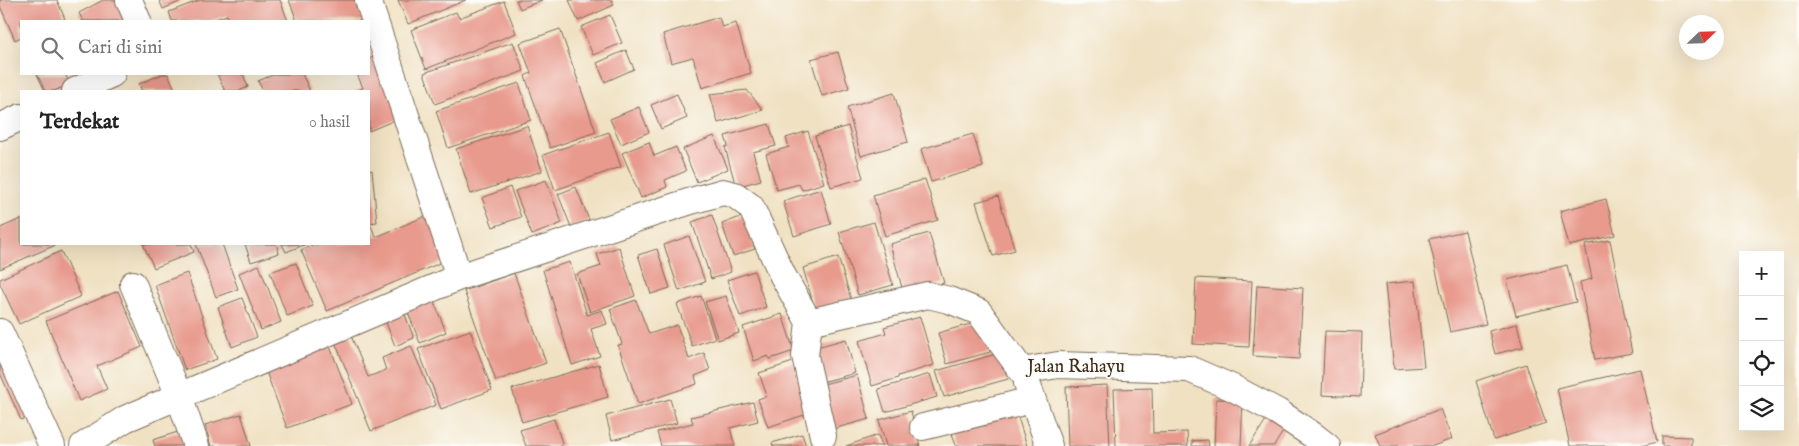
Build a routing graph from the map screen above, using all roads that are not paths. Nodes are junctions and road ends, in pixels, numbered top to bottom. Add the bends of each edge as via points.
1 (129, 0) edge
2 (368, 0) edge
3 (138, 20) edge
4 (110, 75) edge
5 (77, 90) edge
6 (20, 117) edge
7 (0, 127) edge
8 (459, 277) junction
9 (132, 284) dead end
10 (809, 322) junction
11 (0, 332) edge
12 (1022, 371) junction
13 (179, 396) junction
14 (1032, 400) junction
15 (923, 427) dead end
16 (823, 436) dead end
17 (52, 446) edge
18 (83, 446) edge
19 (196, 446) edge
20 (1049, 446) edge
21 (1327, 446) edge

1 - 3 street
2 - 8 street
4 - 5 street
6 - 7 street
8 - 10 street via 723,192 736,195 751,207 783,276
8 - 13 street
9 - 13 street
10 - 12 street, Jalan Rahayu via 928,296 949,300 979,312
10 - 16 street via 805,356
11 - 17 street
12 - 14 street
12 - 21 street, Jalan Rahayu via 1058,365 1189,369 1278,412
13 - 18 street via 126,419
13 - 19 street
14 - 15 street
14 - 20 street

